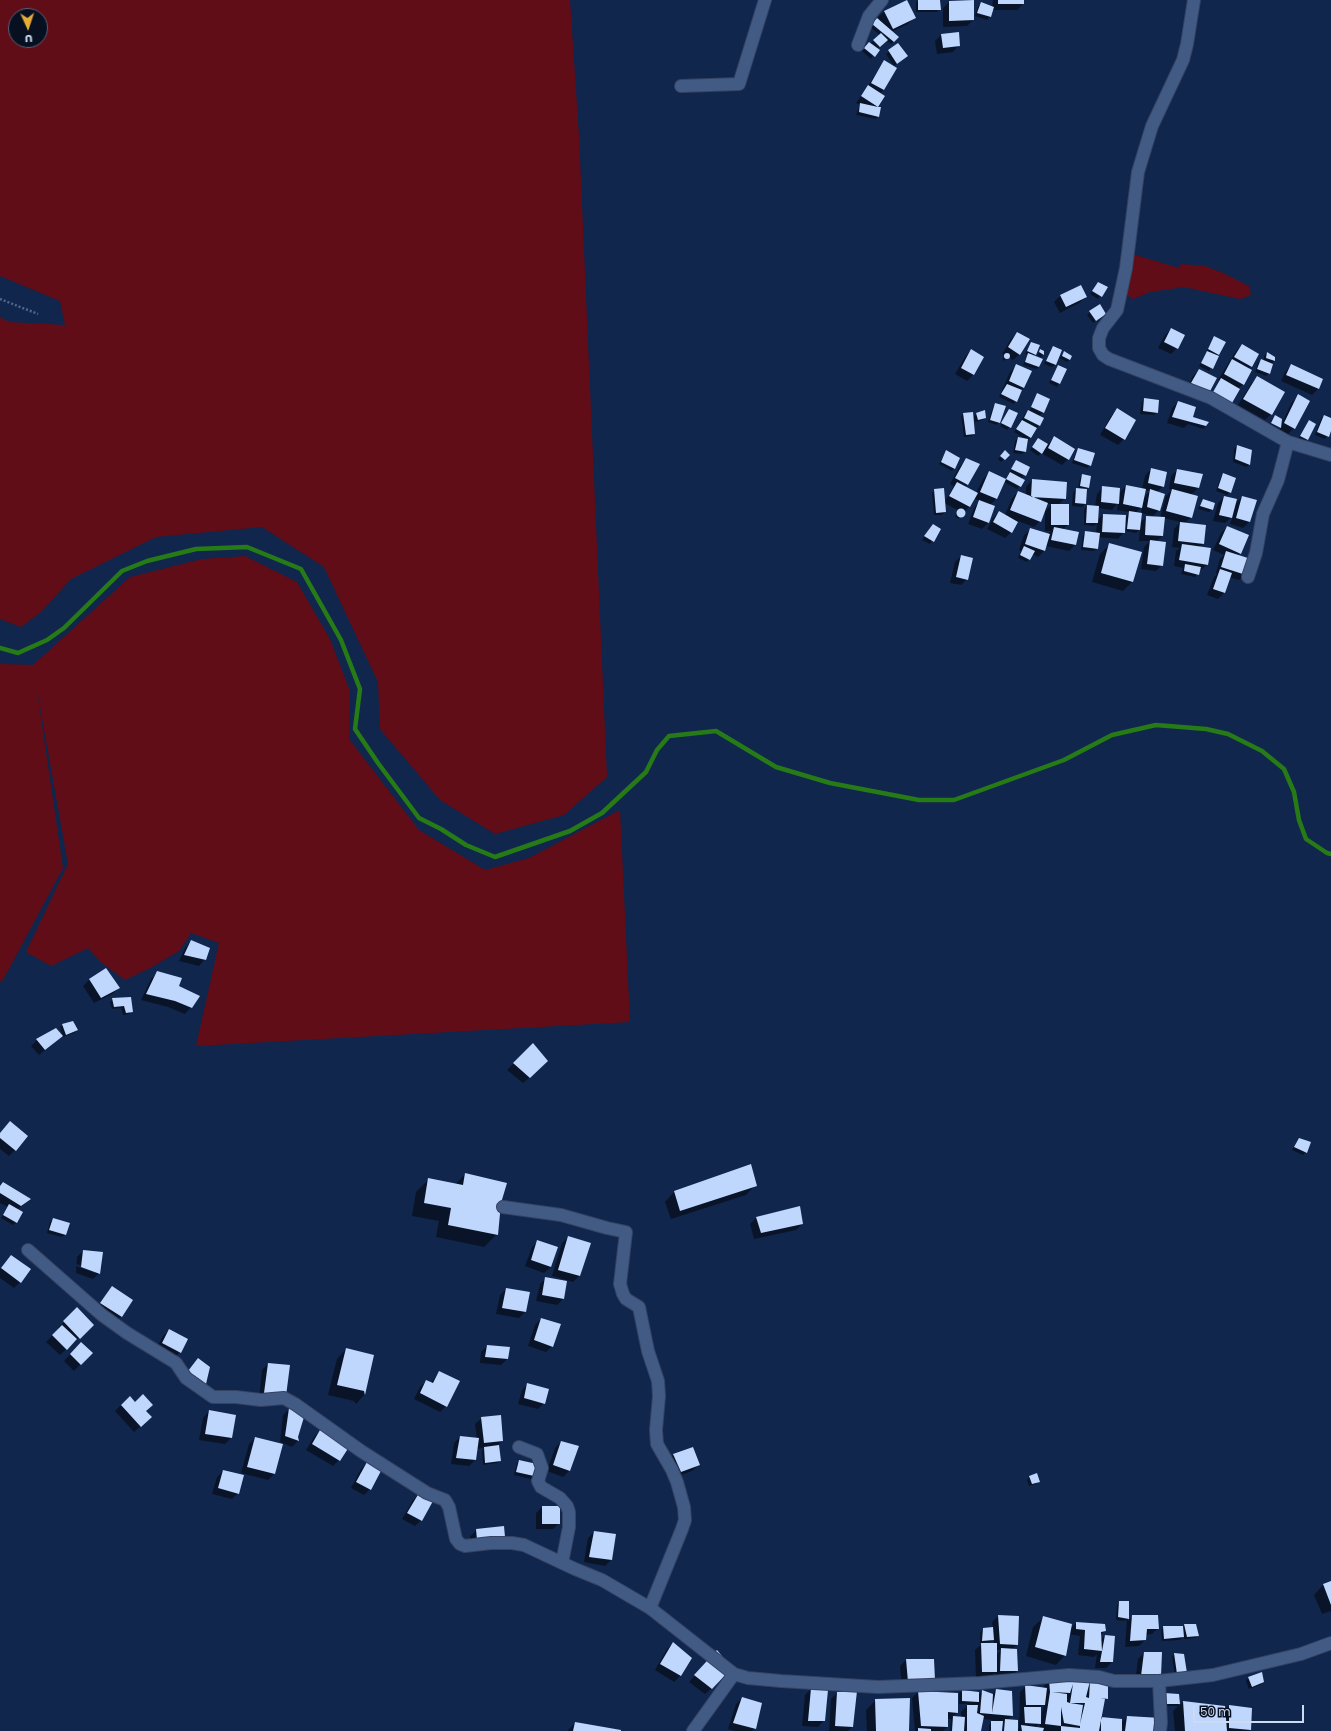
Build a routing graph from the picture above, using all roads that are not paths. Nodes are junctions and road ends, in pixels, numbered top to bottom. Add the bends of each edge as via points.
1 (765, 0) edge
2 (882, 0) edge
3 (1194, 0) edge
4 (858, 45) dead end
5 (682, 86) dead end
6 (1288, 442) junction
7 (1331, 455) edge
8 (1248, 577) dead end
9 (503, 1207) dead end
10 (28, 1250) dead end
11 (519, 1447) dead end
12 (562, 1563) junction
13 (650, 1608) junction
14 (1331, 1643) edge
15 (734, 1674) junction
16 (1159, 1681) junction
17 (693, 1731) edge
18 (1160, 1731) edge

1 - 5 street via 738,84
2 - 4 street via 869,16
3 - 6 street via 1183,60 1152,126 1138,172 1126,268 1117,310 1103,328 1099,348 1109,359 1211,398
6 - 7 street
6 - 8 street via 1278,480 1264,514
9 - 13 street via 561,1215 626,1232 620,1284 622,1294 639,1307 648,1351 658,1381 656,1444 677,1482 685,1520
10 - 12 street via 102,1315 176,1363 186,1378 213,1397 261,1400 284,1398 427,1493 445,1500 456,1539 460,1544 524,1545
11 - 12 street via 537,1454 542,1468 538,1481 541,1487 560,1498 567,1506 569,1527
12 - 13 street via 602,1580
13 - 15 street
14 - 16 street via 1301,1654 1213,1675
15 - 16 street via 781,1681 878,1687 980,1683 1069,1675 1114,1681
15 - 17 street
16 - 18 street

